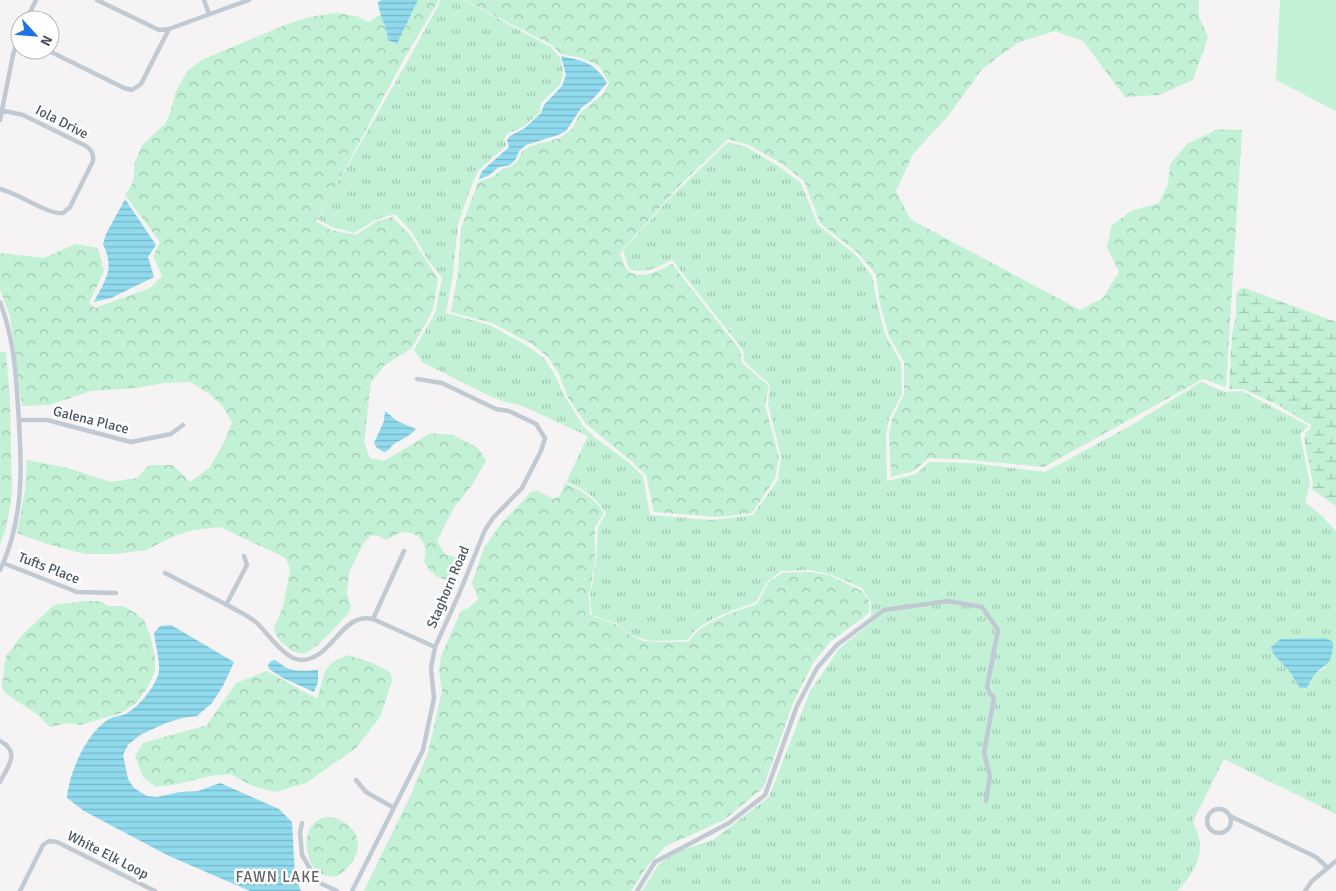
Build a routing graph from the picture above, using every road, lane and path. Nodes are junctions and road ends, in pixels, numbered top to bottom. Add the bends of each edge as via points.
1 (97, 0) edge
2 (204, 0) edge
3 (249, 0) edge
4 (210, 14) junction
5 (169, 29) junction
6 (60, 56) edge
7 (14, 60) edge
8 (1, 110) edge
9 (0, 120) edge
10 (0, 189) edge
11 (0, 302) edge
12 (418, 379) dead end
13 (19, 420) junction
14 (183, 425) dead end
15 (404, 551) dead end
16 (244, 556) dead end
17 (4, 563) junction
18 (0, 570) edge
19 (165, 573) dead end
20 (116, 593) dead end
21 (226, 605) junction
22 (373, 619) junction
23 (435, 647) junction
24 (0, 740) edge
25 (356, 780) dead end
26 (0, 782) edge
27 (986, 801) dead end
28 (394, 808) junction
29 (1230, 816) junction
30 (302, 823) dead end
31 (1336, 861) edge
32 (1328, 868) junction
33 (20, 891) edge
34 (155, 891) edge
35 (337, 891) edge
36 (352, 891) edge
37 (637, 891) edge
38 (1305, 891) edge

1 - 5 street via 159,30
2 - 4 street
3 - 4 street
4 - 5 street
5 - 6 street via 141,84 132,90
7 - 8 street
8 - 9 street
8 - 10 street, Iola Drive via 22,115 78,142 90,149 94,157 70,207 63,213 53,212
11 - 13 street via 14,352
12 - 23 street, Staghorn Road via 442,383 496,409 509,411 536,424 545,438 522,488 485,530
13 - 14 street, Galena Place via 47,420 131,442 171,434
13 - 17 street via 20,494 14,531
15 - 22 street
16 - 21 street via 247,565
17 - 18 street
17 - 20 street, Tufts Place via 77,592
19 - 21 street
21 - 22 street via 252,618 290,656 300,660 323,652 351,622 363,617
22 - 23 street
23 - 28 street, Staghorn Road via 431,668 434,698 422,750
24 - 26 street via 8,744 12,752
25 - 28 street via 366,792
27 - 37 street via 990,776 984,753 994,697 987,687 998,630 982,607 948,601 884,610 837,646 817,668 797,706 765,795 729,823 655,862
28 - 36 street, Staghorn Road
29 - 29 street via 1220,809 1212,811 1208,825 1212,831 1223,832 1229,827
29 - 32 street via 1316,858
30 - 35 street via 301,847 305,861 318,882
31 - 32 street
32 - 38 street
33 - 34 street, White Elk Loop via 42,845 49,841 57,842

